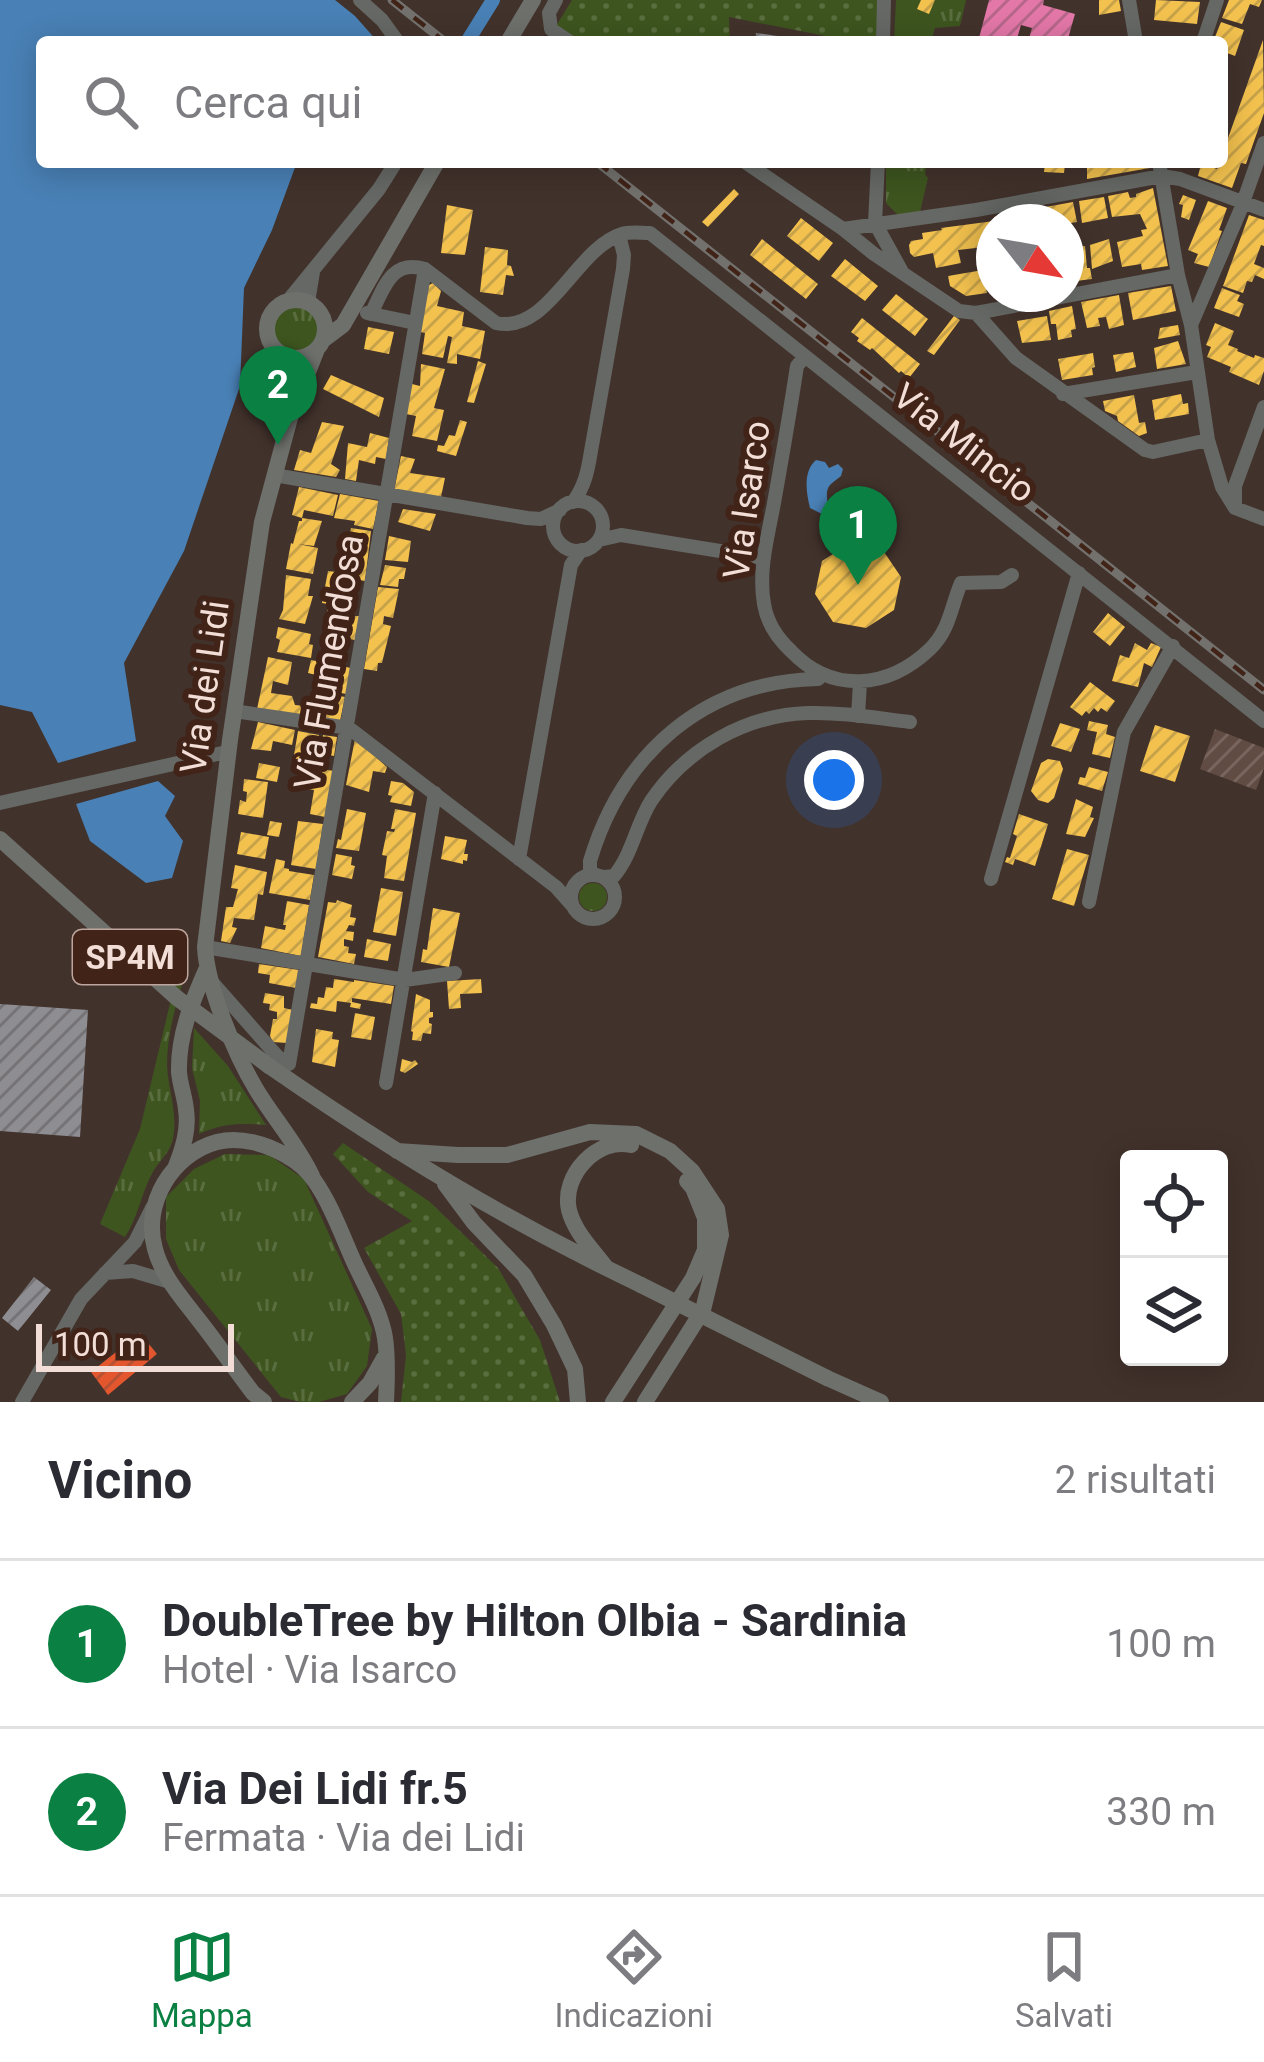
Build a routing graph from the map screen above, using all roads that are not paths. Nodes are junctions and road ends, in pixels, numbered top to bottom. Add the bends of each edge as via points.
1 (360, 0) edge
2 (533, 0) edge
3 (556, 0) edge
4 (884, 0) edge
5 (1129, 0) edge
6 (1217, 0) edge
7 (393, 36) edge
8 (512, 36) edge
9 (561, 36) edge
10 (883, 36) edge
11 (1135, 36) edge
12 (1205, 36) edge
13 (1264, 143) edge
14 (392, 168) edge
15 (433, 168) edge
16 (754, 168) edge
17 (878, 168) edge
18 (1152, 168) edge
19 (1160, 168) edge
20 (1163, 168) edge
21 (1242, 204) junction
22 (1264, 210) edge
23 (874, 223) junction
24 (844, 229) junction
25 (620, 235) junction
26 (315, 267) junction
27 (425, 269) junction
28 (903, 273) junction
29 (1178, 274) junction
30 (361, 294) junction
31 (286, 302) junction
32 (308, 302) junction
33 (976, 313) junction
34 (371, 314) junction
35 (322, 316) junction
36 (348, 317) junction
37 (415, 323) junction
38 (1191, 326) junction
39 (320, 344) junction
40 (280, 353) junction
41 (805, 356) junction
42 (1197, 372) junction
43 (1063, 394) junction
44 (1264, 407) edge
45 (290, 418) junction
46 (1208, 440) junction
47 (274, 475) junction
48 (587, 475) junction
49 (388, 495) junction
50 (591, 504) junction
51 (566, 506) junction
52 (1235, 508) junction
53 (527, 518) junction
54 (1264, 519) edge
55 (555, 532) junction
56 (601, 532) junction
57 (564, 546) junction
58 (581, 550) junction
59 (764, 558) junction
60 (571, 566) junction
61 (1079, 572) junction
62 (1012, 575) dead end
63 (1173, 646) junction
64 (822, 676) junction
65 (860, 682) junction
66 (234, 711) junction
67 (858, 716) junction
68 (1264, 721) edge
69 (910, 722) dead end
70 (349, 728) junction
71 (228, 756) junction
72 (435, 793) junction
73 (0, 803) edge
74 (0, 838) edge
75 (519, 859) junction
76 (542, 876) junction
77 (599, 876) junction
78 (579, 879) junction
79 (992, 880) dead end
80 (1089, 902) dead end
81 (572, 905) junction
82 (205, 947) junction
83 (307, 964) junction
84 (455, 973) dead end
85 (209, 976) junction
86 (405, 980) junction
87 (386, 1083) dead end
88 (397, 1150) junction
89 (175, 1168) junction
90 (312, 1176) junction
91 (441, 1178) junction
92 (154, 1204) junction
93 (605, 1266) junction
94 (105, 1273) junction
95 (711, 1280) junction
96 (172, 1283) junction
97 (385, 1358) junction
98 (258, 1399) edge
99 (22, 1402) edge
100 (352, 1402) edge
101 (386, 1402) edge
102 (578, 1402) edge
103 (613, 1402) edge
104 (623, 1402) edge
105 (645, 1402) edge
106 (880, 1402) edge

1 - 7 street
2 - 8 main road
3 - 9 street via 551,29
4 - 10 street
5 - 11 street
6 - 12 street
13 - 21 street
14 - 26 street
15 - 30 main road, Via dei Lidi
16 - 24 street
17 - 23 street
18 - 23 street via 976,210
19 - 29 street
20 - 21 street
21 - 22 street
21 - 38 street
23 - 24 street
23 - 28 street
24 - 28 street
25 - 27 street via 542,307 509,326
25 - 41 street, Via Mincio via 650,233
25 - 48 street via 624,255
26 - 31 street
26 - 32 street
27 - 34 street via 402,266 392,274
27 - 37 street, Via Flumendosa
28 - 33 street
29 - 33 street
29 - 38 street
30 - 35 main road
30 - 36 main road, Via dei Lidi
31 - 32 main road
31 - 40 main road via 268,325
32 - 35 main road
33 - 43 street
34 - 36 street
34 - 37 street
35 - 39 main road
36 - 39 main road, Via dei Lidi
37 - 49 street, Via Flumendosa
38 - 42 street
39 - 40 main road via 297,358
39 - 45 main road, Via dei Lidi
40 - 45 main road, Via dei Lidi via 293,390
41 - 59 street, Via Isarco
41 - 61 street, Via Mincio
42 - 43 street
42 - 46 street
43 - 46 street via 1144,450
44 - 52 street via 1235,486
45 - 47 main road, Via dei Lidi
46 - 52 street
47 - 49 street
47 - 66 main road, Via dei Lidi
48 - 50 street
48 - 51 street
49 - 53 street
49 - 70 street, Via Flumendosa
50 - 51 street
50 - 56 street
51 - 53 street via 541,520
51 - 55 street via 555,516
52 - 54 street
53 - 55 street
55 - 57 street
56 - 58 street
56 - 59 street
57 - 58 street
57 - 60 street
58 - 60 street
59 - 64 street, Via Isarco via 769,622
60 - 75 street
61 - 63 street, Via Mincio
61 - 79 street
62 - 65 street via 961,584 934,646 897,671
63 - 68 street, Via Mincio
63 - 80 street via 1124,732
64 - 65 street
64 - 77 street via 722,699 661,739 614,800 590,860
65 - 67 street
66 - 70 street
66 - 71 main road, Via dei Lidi
67 - 69 street
67 - 77 street via 784,715 712,743 660,790 614,876
70 - 72 street
70 - 83 street, Via Flumendosa
71 - 73 street
71 - 82 main road, Via dei Lidi
72 - 75 street
72 - 86 street
74 - 88 main road, SP4M, bridge via 177,998
75 - 76 street
76 - 78 street
76 - 81 street
77 - 78 street
77 - 81 street via 615,895 607,914 587,919
78 - 81 street
82 - 83 street
82 - 85 main road, Via dei Lidi
83 - 85 street, Via Flumendosa via 290,1064
83 - 86 street
84 - 86 street
85 - 89 main road via 188,1011 181,1046 187,1113
85 - 90 main road via 237,1054
86 - 87 street
88 - 91 main road, SP4M
88 - 95 main road via 507,1155 590,1132 636,1134 670,1150 717,1209 721,1235
89 - 90 main road via 200,1149 242,1141 292,1158
89 - 92 main road
90 - 97 main road via 377,1312
91 - 93 main road, SP4M
91 - 102 main road via 524,1275 575,1369
92 - 94 street via 135,1242
92 - 96 main road via 154,1246
93 - 103 main road via 567,1205 592,1152 617,1142 664,1158 693,1187 705,1250
93 - 106 main road, SP4M, bridge
94 - 96 street via 134,1271
94 - 99 street via 81,1299
95 - 104 main road
95 - 105 main road via 703,1310
96 - 98 main road
97 - 100 main road
97 - 101 main road

